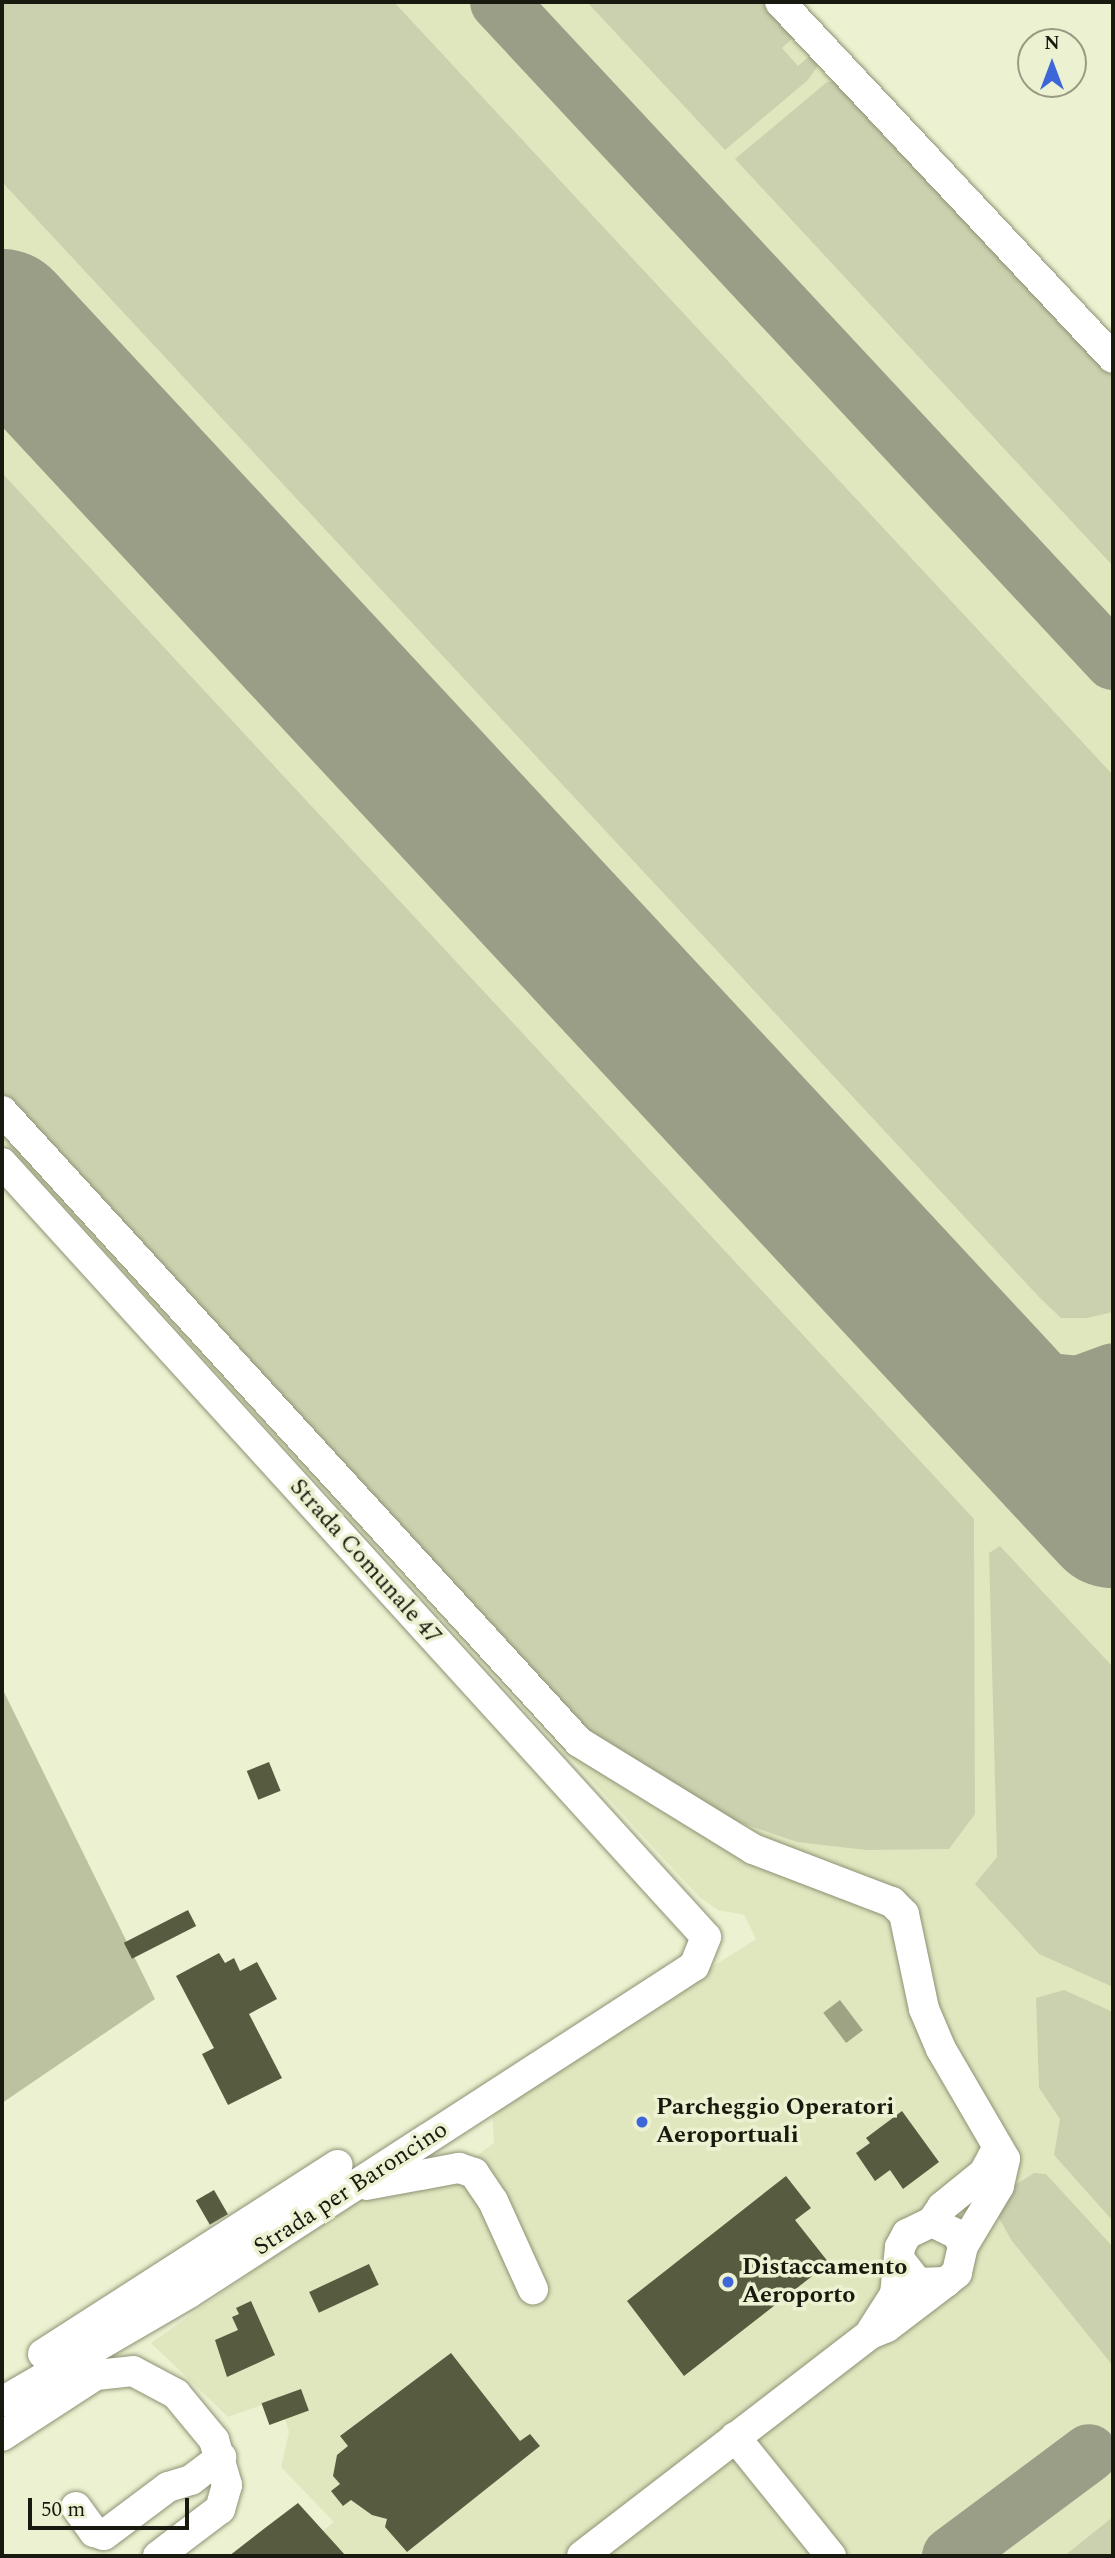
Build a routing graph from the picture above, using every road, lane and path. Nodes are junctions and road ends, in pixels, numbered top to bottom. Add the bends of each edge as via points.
1 (780, 2) edge
2 (1113, 358) edge
3 (2, 1111) edge
4 (2, 1163) edge
5 (694, 1966) joint
6 (997, 2149) junction
7 (345, 2176) junction
8 (932, 2222) junction
9 (963, 2246) junction
10 (901, 2261) junction
11 (946, 2282) junction
12 (533, 2289) dead end
13 (870, 2333) junction
14 (2, 2381) edge
15 (2, 2402) edge
16 (2, 2436) edge
17 (735, 2437) junction
18 (221, 2457) junction
19 (191, 2480) junction
20 (76, 2507) dead end
21 (107, 2556) edge
22 (158, 2556) edge
23 (582, 2556) edge
24 (831, 2556) edge

1 - 2 street
3 - 6 street via 579,1742 753,1849 892,1902 904,1914 928,2019
4 - 5 street, Strada Comunale 47 via 706,1937
5 - 7 street, Strada per Baroncino
6 - 8 street via 984,2174 943,2207
6 - 9 street via 1005,2159 1005,2172
7 - 12 street via 458,2168 474,2173 493,2201
7 - 14 street
7 - 15 street, Strada per Baroncino via 190,2293
8 - 9 street via 957,2234
8 - 10 street via 907,2234
9 - 11 street via 957,2273
10 - 11 street via 918,2283
10 - 13 street via 895,2294
11 - 13 street via 887,2327
13 - 17 street
16 - 18 street via 96,2375 133,2371 176,2394 214,2440
17 - 23 street
17 - 24 street
18 - 19 street
18 - 22 street via 227,2485 220,2509
19 - 20 street via 167,2487 104,2535 94,2532
19 - 21 street via 179,2502

